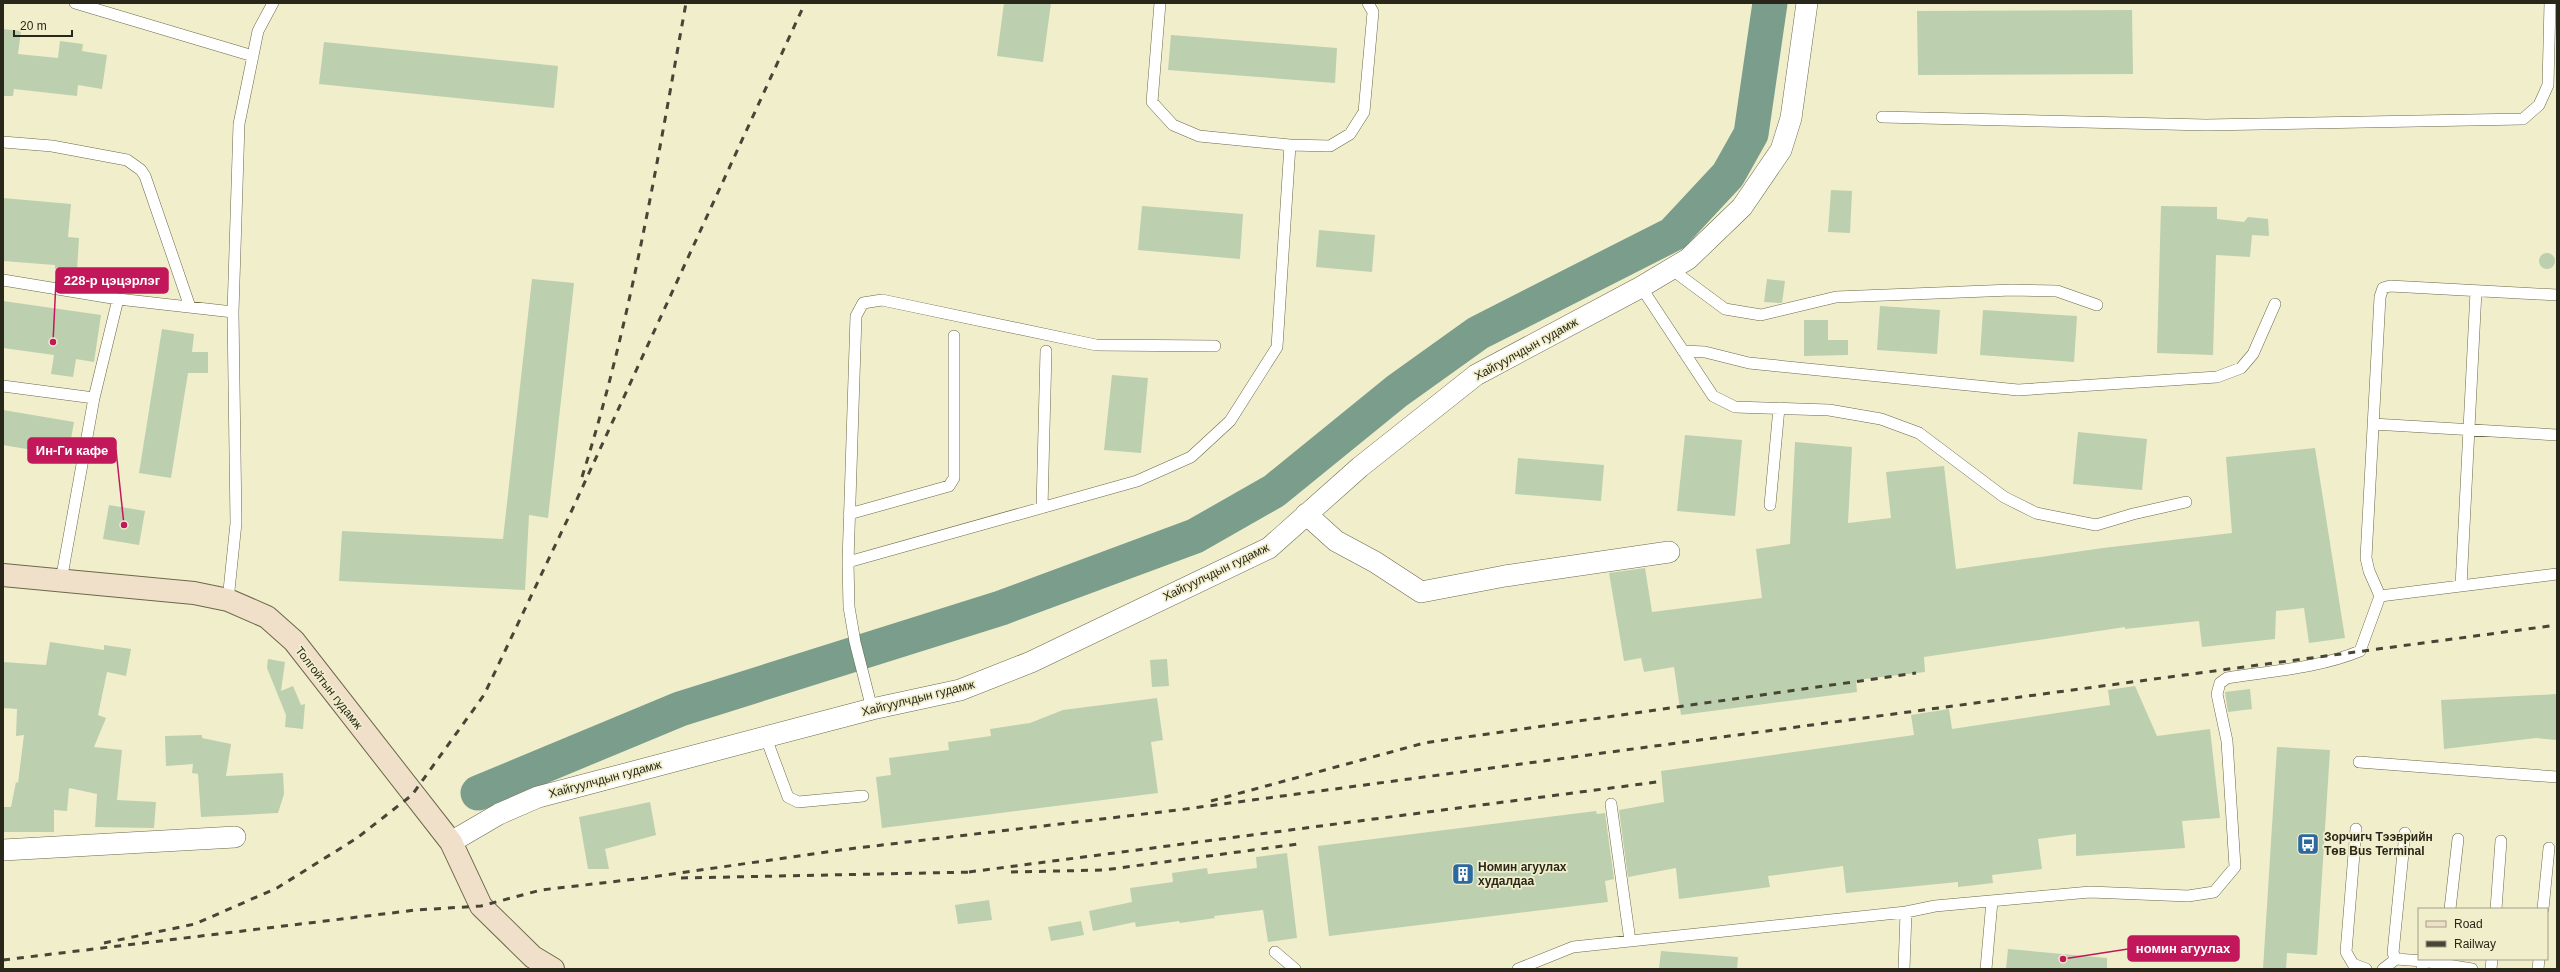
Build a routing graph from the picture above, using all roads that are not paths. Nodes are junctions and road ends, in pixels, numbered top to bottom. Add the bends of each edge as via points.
1 (75, 3) edge
2 (273, 3) edge
3 (1160, 3) edge
4 (1368, 3) edge
5 (1806, 3) edge
6 (2550, 3) edge
7 (253, 56) junction
8 (1882, 117) dead end
9 (3, 142) edge
10 (1290, 145) junction
11 (1671, 269) junction
12 (3, 280) edge
13 (1641, 287) junction
14 (2476, 291) junction
15 (2557, 295) edge
16 (118, 299) junction
17 (2275, 304) dead end
18 (2097, 305) dead end
19 (190, 307) junction
20 (233, 312) junction
21 (954, 336) dead end
22 (1215, 346) dead end
23 (1683, 350) junction
24 (1046, 351) dead end
25 (3, 386) edge
26 (94, 398) junction
27 (1779, 408) junction
28 (2373, 424) junction
29 (2469, 431) junction
30 (2557, 435) edge
31 (2186, 502) dead end
32 (1770, 505) dead end
33 (1042, 508) junction
34 (849, 514) junction
35 (1306, 514) junction
36 (1669, 552) dead end
37 (848, 562) junction
38 (2557, 574) edge
39 (3, 575) edge
40 (61, 581) junction
41 (2461, 586) junction
42 (2380, 596) junction
43 (228, 600) junction
44 (872, 709) junction
45 (766, 738) junction
46 (2359, 762) dead end
47 (2557, 777) edge
48 (863, 796) dead end
49 (1611, 804) dead end
50 (2356, 829) dead end
51 (2405, 833) dead end
52 (235, 837) dead end
53 (2458, 839) dead end
54 (2501, 841) dead end
55 (451, 842) junction
56 (2549, 848) dead end
57 (3, 850) edge
58 (1992, 901) junction
59 (2450, 908) edge
60 (2496, 908) edge
61 (2543, 908) edge
62 (1906, 912) junction
63 (1630, 941) junction
64 (1275, 952) dead end
65 (2396, 959) junction
66 (2444, 962) edge
67 (2423, 965) edge
68 (553, 969) edge
69 (1295, 969) edge
70 (1518, 969) edge
71 (1904, 969) edge
72 (1986, 969) edge
73 (2366, 969) edge
74 (2383, 969) edge
75 (2471, 969) edge

1 - 7 lane
2 - 7 lane via 258,31
3 - 10 lane via 1152,102 1172,126 1199,136
4 - 10 lane via 1373,12 1364,112 1350,134 1330,146
5 - 11 street, Хайгуулчдын гудамж via 1791,118 1781,150 1742,207 1688,259
6 - 8 lane via 2548,84 2539,105 2523,120 2206,125
7 - 20 lane via 239,124
9 - 19 lane via 52,146 127,160 141,170
10 - 33 lane via 1277,347 1230,421 1192,457 1137,481
11 - 13 street, Хайгуулчдын гудамж
11 - 18 lane via 1725,310 1761,315 1836,297 2012,290 2057,291
12 - 16 lane
13 - 23 lane
13 - 35 street, Хайгуулчдын гудамж via 1476,375 1360,467
14 - 15 lane
14 - 28 lane via 2390,286 2383,288 2380,298
14 - 29 lane
16 - 19 lane
16 - 26 lane
17 - 23 lane via 2253,354 2241,368 2217,377 2018,390 1749,363 1705,352
19 - 20 lane
20 - 43 lane via 236,524
21 - 34 lane via 952,482 949,486
22 - 34 lane via 1096,345 882,300 863,303 856,316
23 - 27 lane via 1714,396 1735,407
24 - 33 lane
25 - 26 lane
26 - 40 lane
27 - 31 lane via 1829,410 1881,419 1920,433 2004,497 2036,513 2096,526 2133,514
27 - 32 lane
28 - 29 lane
28 - 42 lane via 2366,558
29 - 30 lane
29 - 41 lane
33 - 37 lane
34 - 37 lane
35 - 36 street via 1336,541 1375,562 1421,592 1505,576
35 - 44 street, Хайгуулчдын гудамж via 1269,548 1031,662 960,690
37 - 44 lane via 849,607
38 - 41 lane
39 - 40 main road, Толгойтын гудамж
40 - 43 main road, Толгойтын гудамж via 194,593
41 - 42 lane
42 - 58 lane via 2360,651 2321,663 2227,678 2220,683 2217,694 2227,741 2235,867 2214,892 2188,896 2090,892
43 - 55 main road, Толгойтын гудамж via 267,617 294,642
44 - 45 street, Хайгуулчдын гудамж
45 - 48 lane via 788,797 798,802
45 - 55 street, Хайгуулчдын гудамж via 591,781 538,797 499,814
46 - 47 lane
49 - 63 lane
50 - 73 lane via 2346,952 2353,964
51 - 65 lane via 2393,953
52 - 57 street
53 - 59 lane
54 - 60 lane
55 - 68 main road, Толгойтын гудамж via 481,906 533,958
56 - 61 lane
58 - 62 lane via 1935,906
58 - 72 lane
62 - 63 lane
62 - 71 lane
63 - 70 lane via 1573,947
64 - 69 lane
65 - 67 lane
65 - 74 lane
66 - 67 lane
66 - 75 lane

